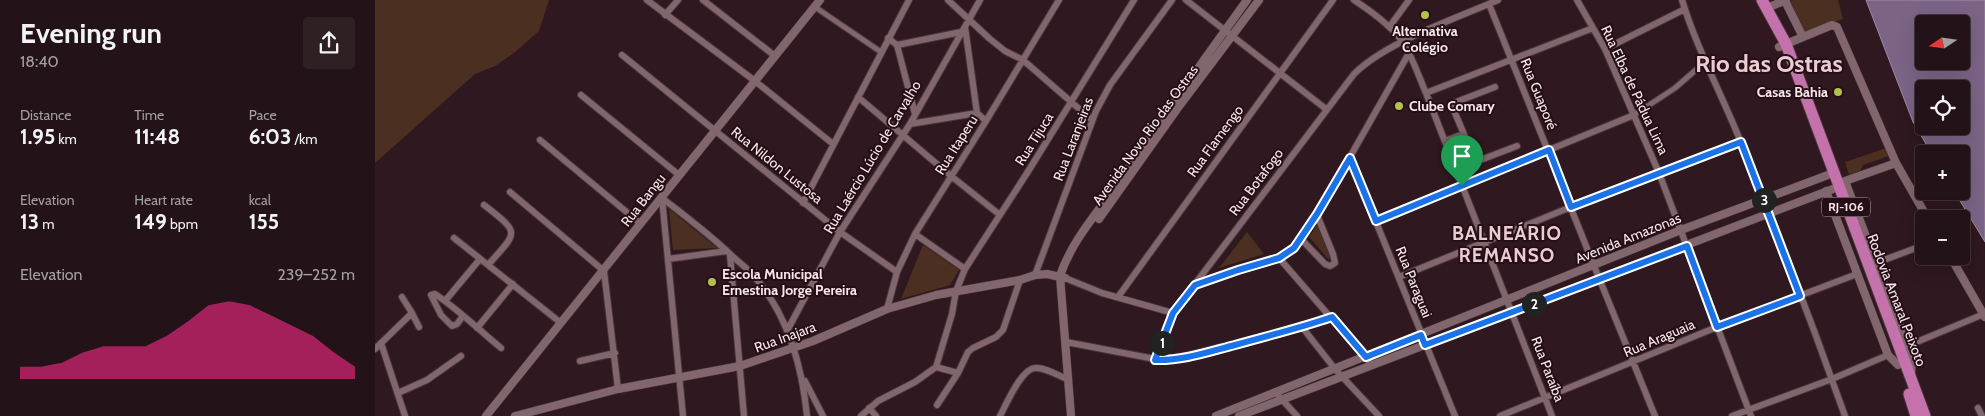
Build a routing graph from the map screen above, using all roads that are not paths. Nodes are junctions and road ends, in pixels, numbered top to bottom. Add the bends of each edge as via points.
1 (647, 0) edge
2 (678, 0) edge
3 (703, 0) edge
4 (820, 0) edge
5 (909, 0) edge
6 (948, 0) edge
7 (980, 0) edge
8 (1059, 0) edge
9 (1134, 0) edge
10 (1173, 0) edge
11 (1186, 0) edge
12 (1247, 0) edge
13 (1259, 0) edge
14 (1333, 0) edge
15 (1354, 0) edge
16 (1409, 0) edge
17 (1498, 0) edge
18 (1577, 0) edge
19 (1682, 0) edge
20 (1754, 0) edge
21 (1786, 0) edge
22 (1489, 4) junction
23 (1765, 4) edge
24 (815, 7) junction
25 (1685, 8) junction
26 (665, 15) junction
27 (969, 19) junction
28 (1390, 26) junction
29 (1593, 28) junction
30 (963, 30) junction
31 (1225, 30) junction
32 (1233, 36) junction
33 (1803, 37) junction
34 (888, 38) junction
35 (1403, 42) junction
36 (897, 45) junction
37 (1782, 46) junction
38 (1605, 50) junction
39 (881, 52) junction
40 (1409, 53) junction
41 (622, 55) dead end
42 (775, 56) junction
43 (1023, 60) junction
44 (1512, 61) junction
45 (1705, 62) junction
46 (1280, 72) junction
47 (755, 81) junction
48 (1495, 86) dead end
49 (1426, 93) junction
50 (581, 95) dead end
51 (858, 97) junction
52 (1072, 102) junction
53 (1326, 109) junction
54 (977, 113) junction
55 (915, 114) junction
56 (1634, 115) junction
57 (1092, 120) junction
58 (986, 121) junction
59 (910, 124) junction
60 (715, 131) junction
61 (1463, 134) junction
62 (903, 135) junction
63 (540, 140) dead end
64 (1445, 141) junction
65 (1741, 142) junction
66 (833, 144) junction
67 (1517, 146) dead end
68 (1549, 150) junction
69 (1350, 158) junction
70 (1896, 162) junction
71 (1659, 173) junction
72 (679, 175) junction
73 (1828, 175) junction
74 (951, 176) junction
75 (1462, 186) junction
76 (1829, 190) junction
77 (510, 192) dead end
78 (662, 198) junction
79 (1763, 198) junction
80 (803, 203) junction
81 (484, 204) dead end
82 (1571, 207) junction
83 (1923, 210) edge
84 (1769, 213) junction
85 (1317, 214) junction
86 (1000, 215) junction
87 (1376, 221) junction
88 (641, 224) junction
89 (1681, 230) junction
90 (841, 232) junction
91 (915, 234) junction
92 (454, 238) dead end
93 (1301, 239) junction
94 (1485, 241) junction
95 (1687, 246) junction
96 (1915, 248) edge
97 (728, 253) junction
98 (1279, 258) junction
99 (480, 259) junction
100 (667, 259) junction
101 (1876, 263) junction
102 (488, 265) junction
103 (1955, 265) edge
104 (1593, 266) junction
105 (965, 269) junction
106 (604, 270) junction
107 (897, 272) junction
108 (1857, 274) junction
109 (1035, 275) junction
110 (1063, 277) junction
111 (1399, 277) junction
112 (1598, 279) junction
113 (1020, 280) junction
114 (513, 284) junction
115 (1195, 285) junction
116 (956, 291) junction
117 (1800, 296) junction
118 (402, 297) dead end
119 (1118, 297) junction
120 (1508, 300) junction
121 (445, 301) junction
122 (887, 309) junction
123 (1513, 312) junction
124 (412, 313) junction
125 (1173, 313) junction
126 (1984, 315) edge
127 (463, 316) junction
128 (1332, 317) junction
129 (561, 323) junction
130 (419, 327) dead end
131 (1302, 327) junction
132 (1717, 327) junction
133 (477, 328) junction
134 (788, 329) junction
135 (1421, 335) junction
136 (381, 342) junction
137 (1066, 342) junction
138 (1425, 345) junction
139 (1907, 346) junction
140 (501, 348) dead end
141 (375, 349) edge
142 (793, 349) junction
143 (615, 353) junction
144 (1888, 355) junction
145 (461, 356) dead end
146 (1366, 357) junction
147 (1155, 360) junction
148 (579, 361) dead end
149 (1633, 362) junction
150 (1372, 365) junction
151 (1898, 365) junction
152 (739, 366) junction
153 (936, 367) junction
154 (1335, 368) junction
155 (958, 373) junction
156 (803, 376) junction
157 (1343, 377) junction
158 (679, 379) junction
159 (1832, 379) junction
160 (1910, 379) junction
161 (1069, 380) junction
162 (618, 389) junction
163 (398, 394) junction
164 (1279, 396) junction
165 (1545, 397) junction
166 (937, 405) dead end
167 (869, 408) junction
168 (1978, 408) dead end
169 (1750, 413) edge
170 (405, 416) edge
171 (486, 416) edge
172 (515, 416) edge
173 (683, 416) edge
174 (744, 416) edge
175 (807, 416) edge
176 (823, 416) edge
177 (861, 416) edge
178 (876, 416) edge
179 (1000, 416) edge
180 (1071, 416) edge
181 (1217, 416) edge
182 (1239, 416) edge
183 (1297, 416) edge
184 (1379, 416) edge
185 (1455, 416) edge
186 (1499, 416) edge
187 (1552, 416) edge
188 (1655, 416) edge
189 (1732, 416) edge
190 (1845, 416) edge
191 (1916, 416) edge
192 (1925, 416) edge
193 (1982, 416) edge

1 - 26 street
2 - 26 street
3 - 42 street
4 - 24 street, Rua Bangu
5 - 34 street
6 - 27 street
7 - 27 street, Rua Laércio Lúcio de Carvalho
8 - 43 street, Rua Itaperu
9 - 52 street, Rua Tijuca
10 - 57 street, Rua Laranjeiras via 1110,85
11 - 31 street
12 - 31 street, Avenida Novo Rio das Ostras
13 - 32 street, Avenida Novo Rio das Ostras
14 - 46 street, Rua Flamengo
15 - 28 street, Rua Paraíba
16 - 28 street
17 - 22 street, Rua Botafogo
18 - 29 street, Rua Elba de Pádua Lima
19 - 25 street
20 - 37 highway, Rodovia Amaral Peixoto / RJ-106
21 - 23 street
21 - 33 street
22 - 35 street, Rua Botafogo
22 - 44 street, Rua Guaporé
23 - 37 highway, Rodovia Amaral Peixoto / RJ-106
24 - 39 street
24 - 42 street, Rua Bangu
25 - 38 street
25 - 45 street
26 - 47 street
27 - 30 street, Rua Laércio Lúcio de Carvalho
27 - 43 street via 1005,51
28 - 35 street, Rua Paraíba
29 - 38 street, Rua Elba de Pádua Lima
29 - 44 street
30 - 36 street
30 - 54 street
30 - 55 street, Rua Laércio Lúcio de Carvalho
31 - 32 street
31 - 110 street, Avenida Novo Rio das Ostras via 1073,248
32 - 46 street
32 - 110 street, Avenida Novo Rio das Ostras via 1075,253
33 - 37 street
33 - 70 street via 1832,25 1839,30
34 - 36 street
34 - 39 street
35 - 40 street, Rua Paraíba
35 - 53 street, Rua Botafogo via 1363,64
36 - 55 street
37 - 73 highway, Rodovia Amaral Peixoto / RJ-106
37 - 160 highway, Rodovia Amaral Peixoto / RJ-106
38 - 56 street, Rua Elba de Pádua Lima
39 - 51 street
40 - 49 street, Rua Paraíba
40 - 69 street
41 - 60 street, Rua Nildon Lustosa
42 - 47 street, Rua Bangu
43 - 52 street
43 - 58 street, Rua Itaperu
44 - 49 street
44 - 68 street, Rua Guaporé
45 - 56 street via 1675,88
45 - 65 street
46 - 53 street
46 - 119 street, Rua Flamengo
47 - 60 street, Rua Bangu
47 - 66 street
48 - 61 street via 1454,105
49 - 64 street, Rua Paraíba
50 - 72 street
51 - 62 street
51 - 66 street
52 - 57 street
52 - 86 street, Rua Tijuca
53 - 115 street, Rua Botafogo
54 - 58 street
54 - 59 street
55 - 59 street, Rua Laércio Lúcio de Carvalho
56 - 68 street
56 - 71 street, Rua Elba de Pádua Lima
57 - 109 street, Rua Laranjeiras
58 - 74 street, Rua Itaperu
59 - 62 street, Rua Laércio Lúcio de Carvalho
60 - 72 street, Rua Bangu
60 - 80 street, Rua Nildon Lustosa
61 - 64 street
61 - 67 street via 1477,160
62 - 74 street
62 - 90 street, Rua Laércio Lúcio de Carvalho
63 - 88 street
64 - 75 street, Rua Paraíba
65 - 71 street
65 - 79 street
66 - 80 street
68 - 75 street
68 - 82 street, Rua Guaporé
69 - 85 street
69 - 87 street, Rua Paraguai
70 - 83 street
70 - 101 street via 1845,181
71 - 82 street
71 - 89 street, Rua Elba de Pádua Lima
72 - 78 street, Rua Bangu
73 - 76 highway, Rodovia Amaral Peixoto / RJ-106
73 - 79 street, Avenida Amazonas
74 - 86 street
74 - 91 street, Rua Itaperu
75 - 87 street
75 - 94 street, Rua Paraíba
76 - 84 street, Avenida Amazonas
76 - 108 street
76 - 151 highway, Rodovia Amaral Peixoto / RJ-106
77 - 106 street
78 - 88 street, Rua Bangu
78 - 97 street
78 - 100 street
79 - 84 street
79 - 89 street, Avenida Amazonas
80 - 90 street, Rua Nildon Lustosa
81 - 102 street via 505,221 513,234
82 - 94 street
82 - 104 street, Rua Guaporé
84 - 95 street, Avenida Amazonas
84 - 117 street
85 - 93 street
85 - 93 street via 1335,263 1325,264
86 - 105 street, Rua Tijuca
87 - 111 street, Rua Paraguai
88 - 106 street, Rua Bangu
89 - 95 street, Rua Elba de Pádua Lima
89 - 104 street, Avenida Amazonas
90 - 107 street, Rua Nildon Lustosa
90 - 134 street, Rua Laércio Lúcio de Carvalho
91 - 105 street
91 - 107 street, Rua Itaperu
92 - 99 street
93 - 98 street
94 - 111 street
94 - 120 street, Rua Paraíba
95 - 112 street, Avenida Amazonas
95 - 132 street, Rua Elba de Pádua Lima
96 - 101 street
97 - 100 street
97 - 134 street via 764,289
97 - 152 street
98 - 115 street
98 - 128 street
99 - 102 street
99 - 121 street
100 - 158 street
101 - 139 street
102 - 114 street
103 - 126 street
104 - 112 street, Rua Guaporé
104 - 120 street, Avenida Amazonas
105 - 116 street, Rua Tijuca
106 - 129 street, Rua Bangu
106 - 143 street
107 - 122 street, Rua Itaperu
108 - 117 street, Rua Araguaia
108 - 144 street
109 - 110 street, Rua Inajara
109 - 113 street, Rua Inajara
110 - 119 street via 1085,288
110 - 137 street, Avenida Novo Rio das Ostras
111 - 135 street, Rua Paraguai
112 - 123 street, Avenida Amazonas
112 - 149 street, Rua Guaporé
113 - 116 street, Rua Inajara
113 - 155 street via 1003,330 968,352
114 - 129 street
114 - 133 street
115 - 125 street, Rua Botafogo
116 - 122 street, Rua Inajara
116 - 153 street, Rua Tijuca
117 - 132 street, Rua Araguaia
117 - 159 street
118 - 124 street
119 - 125 street
120 - 123 street, Rua Paraíba
120 - 135 street, Avenida Amazonas
121 - 127 street
121 - 127 street via 431,295 441,315 452,326
122 - 142 street, Rua Inajara
123 - 138 street, Avenida Amazonas
123 - 165 street, Rua Paraíba
124 - 130 street
124 - 136 street
125 - 147 street, Rua Botafogo
126 - 139 street
127 - 133 street
128 - 131 street
128 - 146 street
129 - 171 street, Rua Bangu
131 - 147 street via 1198,355
131 - 154 street
132 - 149 street, Rua Araguaia
132 - 169 street, Rua Elba de Pádua Lima
133 - 140 street
134 - 142 street
135 - 138 street, Rua Paraguai
135 - 146 street, Avenida Amazonas
136 - 141 street
136 - 163 street
137 - 147 street
137 - 161 street, Avenida Novo Rio das Ostras
138 - 150 street, Avenida Amazonas
138 - 185 street, Rua Paraguai
139 - 160 street via 1913,362
142 - 152 street, Rua Inajara
142 - 156 street
143 - 148 street
143 - 162 street
144 - 151 street
144 - 159 street
145 - 163 street via 427,380
146 - 150 street
146 - 154 street, Avenida Amazonas
149 - 165 street, Rua Araguaia
149 - 188 street, Rua Guaporé
150 - 157 street, Avenida Amazonas
151 - 191 highway, Rodovia Amaral Peixoto / RJ-106
152 - 158 street, Rua Inajara
152 - 174 street
153 - 155 street
153 - 167 street
154 - 157 street
154 - 164 street, Avenida Amazonas
155 - 166 street
156 - 175 street
156 - 176 street
157 - 164 street, Avenida Amazonas
157 - 184 street
158 - 162 street, Rua Inajara
158 - 173 street
159 - 169 street
159 - 190 street
160 - 192 highway, Rodovia Amaral Peixoto / RJ-106
161 - 179 street via 1033,368 1025,374
161 - 180 street, Avenida Novo Rio das Ostras
162 - 172 street, Rua Inajara
163 - 170 street
164 - 181 street, Avenida Amazonas
164 - 182 street, Avenida Amazonas
164 - 183 street
165 - 186 street, Rua Araguaia
165 - 187 street, Rua Paraíba
167 - 177 street
167 - 178 street
168 - 193 street
169 - 189 street

